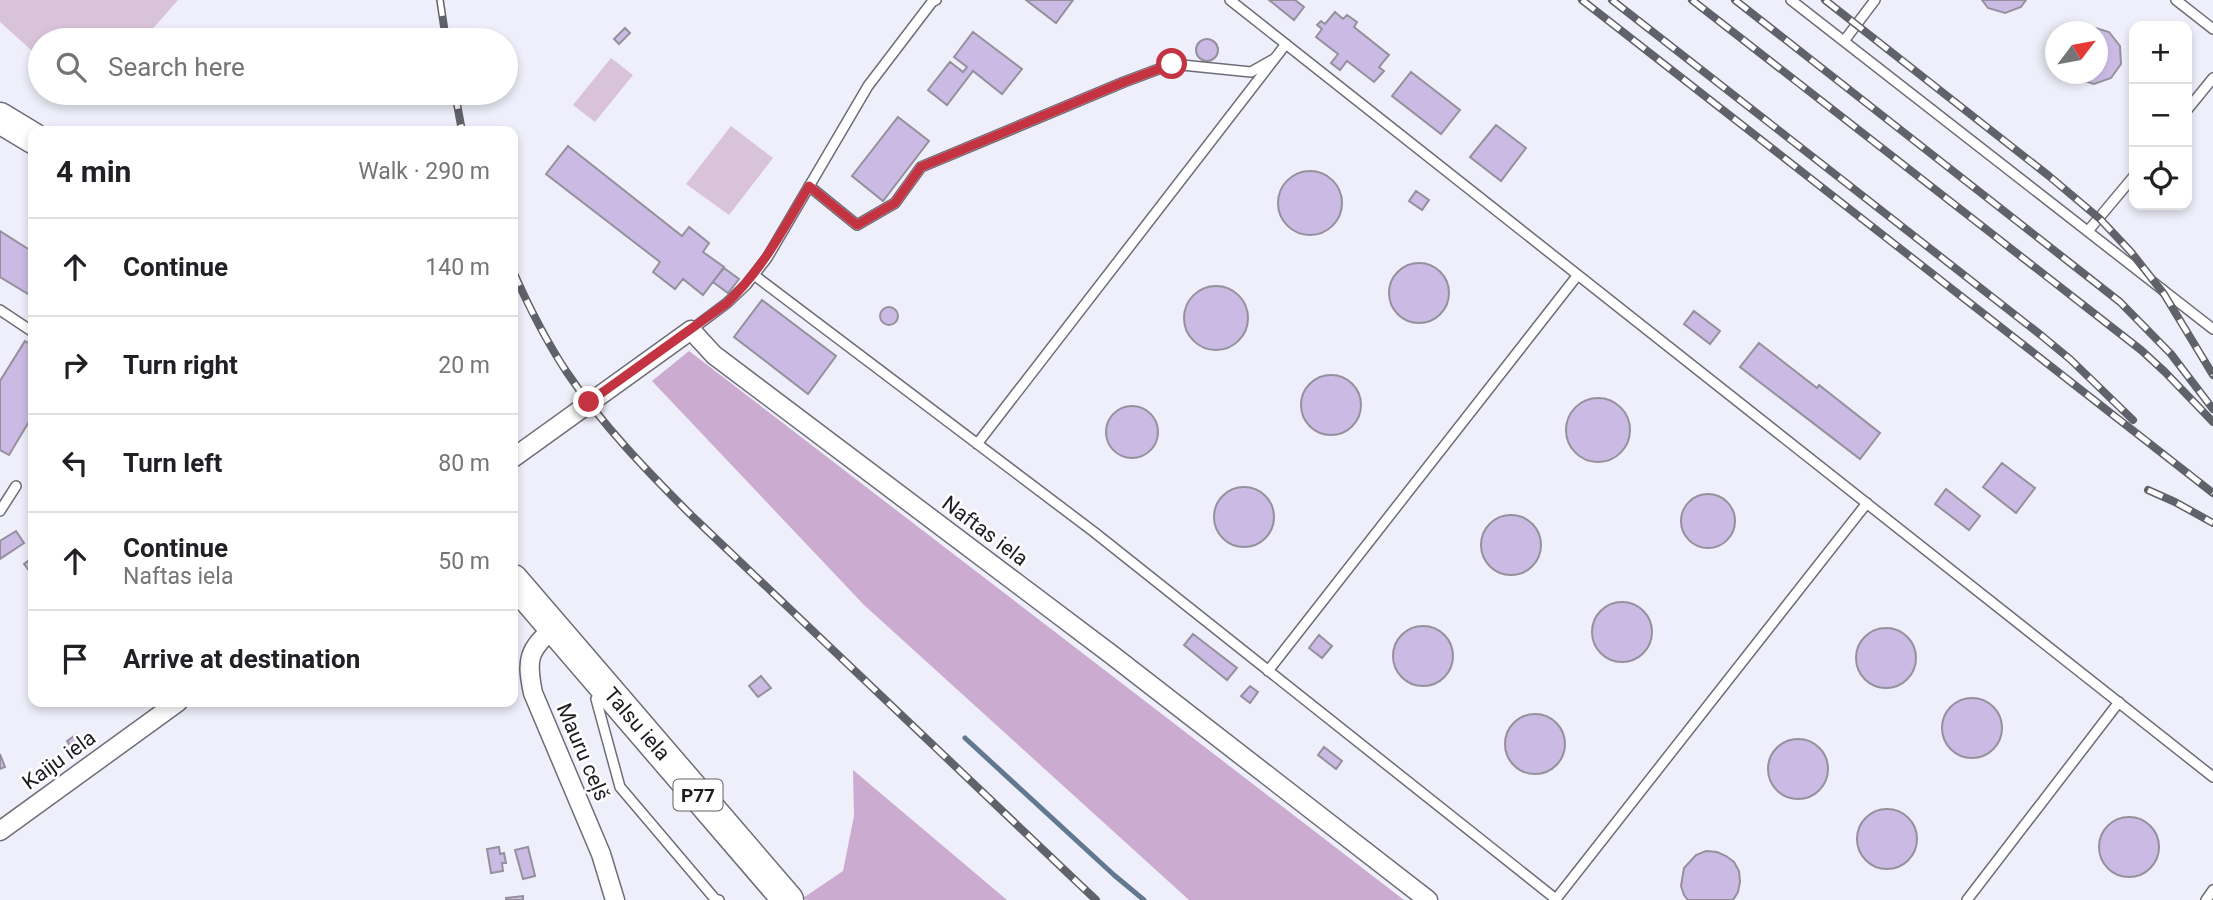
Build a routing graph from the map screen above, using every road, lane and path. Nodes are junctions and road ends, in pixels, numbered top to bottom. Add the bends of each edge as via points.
1 (936, 0) edge
2 (1230, 0) edge
3 (1791, 0) edge
4 (1875, 0) edge
5 (2176, 0) edge
6 (2213, 29) edge
7 (1844, 41) junction
8 (1286, 44) junction
9 (1274, 59) junction
10 (2213, 78) edge
11 (2192, 104) edge
12 (0, 118) edge
13 (28, 135) edge
14 (2129, 182) edge
15 (809, 186) junction
16 (2088, 231) junction
17 (754, 275) junction
18 (1577, 276) junction
19 (0, 310) edge
20 (28, 329) edge
21 (2213, 329) edge
22 (691, 330) junction
23 (977, 444) junction
24 (518, 453) edge
25 (16, 486) dead end
26 (1867, 503) junction
27 (0, 511) edge
28 (518, 586) edge
29 (554, 627) junction
30 (1268, 671) junction
31 (602, 694) junction
32 (2119, 702) junction
33 (171, 707) edge
34 (614, 720) dead end
35 (2213, 777) edge
36 (0, 831) edge
37 (2213, 890) edge
38 (615, 900) edge
39 (719, 900) edge
40 (788, 900) edge
41 (1428, 900) edge
42 (1556, 900) edge
43 (1967, 900) edge
44 (2206, 900) edge

1 - 15 lane via 868,86
2 - 8 lane
3 - 7 lane
4 - 7 lane
5 - 6 lane
7 - 16 lane
8 - 9 lane
8 - 18 lane
9 - 15 lane via 1251,72 1172,64 1124,82 921,167 895,203 857,225
9 - 23 lane
10 - 11 lane
12 - 13 main road
14 - 16 lane
15 - 17 lane
16 - 21 lane
17 - 22 lane
17 - 23 lane
18 - 26 lane
18 - 30 lane
19 - 20 lane
22 - 24 street
22 - 41 street, Naftas iela via 714,355
23 - 30 lane
25 - 27 lane
26 - 32 lane
26 - 42 lane
28 - 29 main road, Talsu iela / P77
29 - 31 main road, Talsu iela / P77
29 - 38 street, Mauru ceļš via 533,651 528,668 533,693 601,854
30 - 42 lane
31 - 34 lane
31 - 39 lane via 620,787
31 - 40 main road, Talsu iela / P77
32 - 35 lane
32 - 43 lane
33 - 36 street, Kaiju iela
37 - 44 lane

